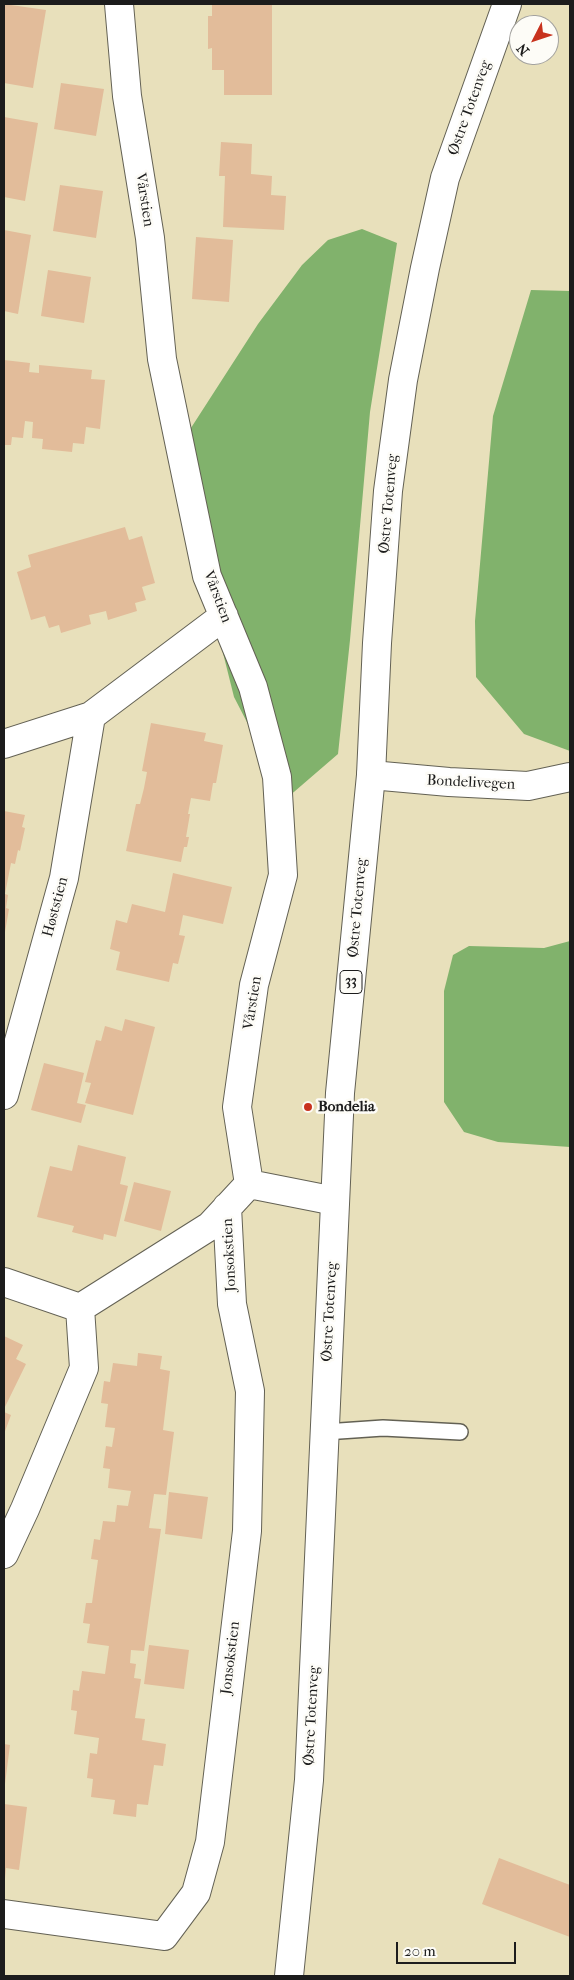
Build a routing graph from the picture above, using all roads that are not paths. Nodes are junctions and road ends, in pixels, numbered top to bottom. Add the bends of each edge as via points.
1 (102, 4) edge
2 (119, 4) edge
3 (507, 4) edge
4 (122, 34) junction
5 (224, 616) junction
6 (91, 716) junction
7 (4, 744) edge
8 (371, 775) junction
9 (570, 777) edge
10 (4, 1095) edge
11 (249, 1184) junction
12 (335, 1201) junction
13 (228, 1207) junction
14 (4, 1282) edge
15 (80, 1308) junction
16 (325, 1432) junction
17 (460, 1432) dead end
18 (4, 1554) edge
19 (4, 1914) edge
20 (289, 1976) edge

1 - 4 street
2 - 4 street, Vårstien
3 - 8 street, Østre Totenveg / 33 via 445,178 403,380 388,491
4 - 5 street, Vårstien via 127,96 152,258 162,359 207,576
5 - 6 street
5 - 11 street, Vårstien via 254,687 277,777 283,875 254,985 237,1107
6 - 7 street
6 - 10 street, Høststien via 64,878
8 - 9 street, Bondelivegen via 528,786
8 - 12 street, Østre Totenveg / 33 via 340,1093
11 - 12 street
11 - 13 street, Jonsokstien
12 - 16 street, Østre Totenveg / 33
13 - 15 street, Jonsokstien via 210,1226
13 - 19 street, Jonsokstien via 232,1304 250,1391 247,1531 210,1842 196,1893 164,1936
14 - 15 street
15 - 18 street via 84,1368
16 - 17 lane via 383,1428
16 - 20 street, Østre Totenveg / 33 via 309,1780

